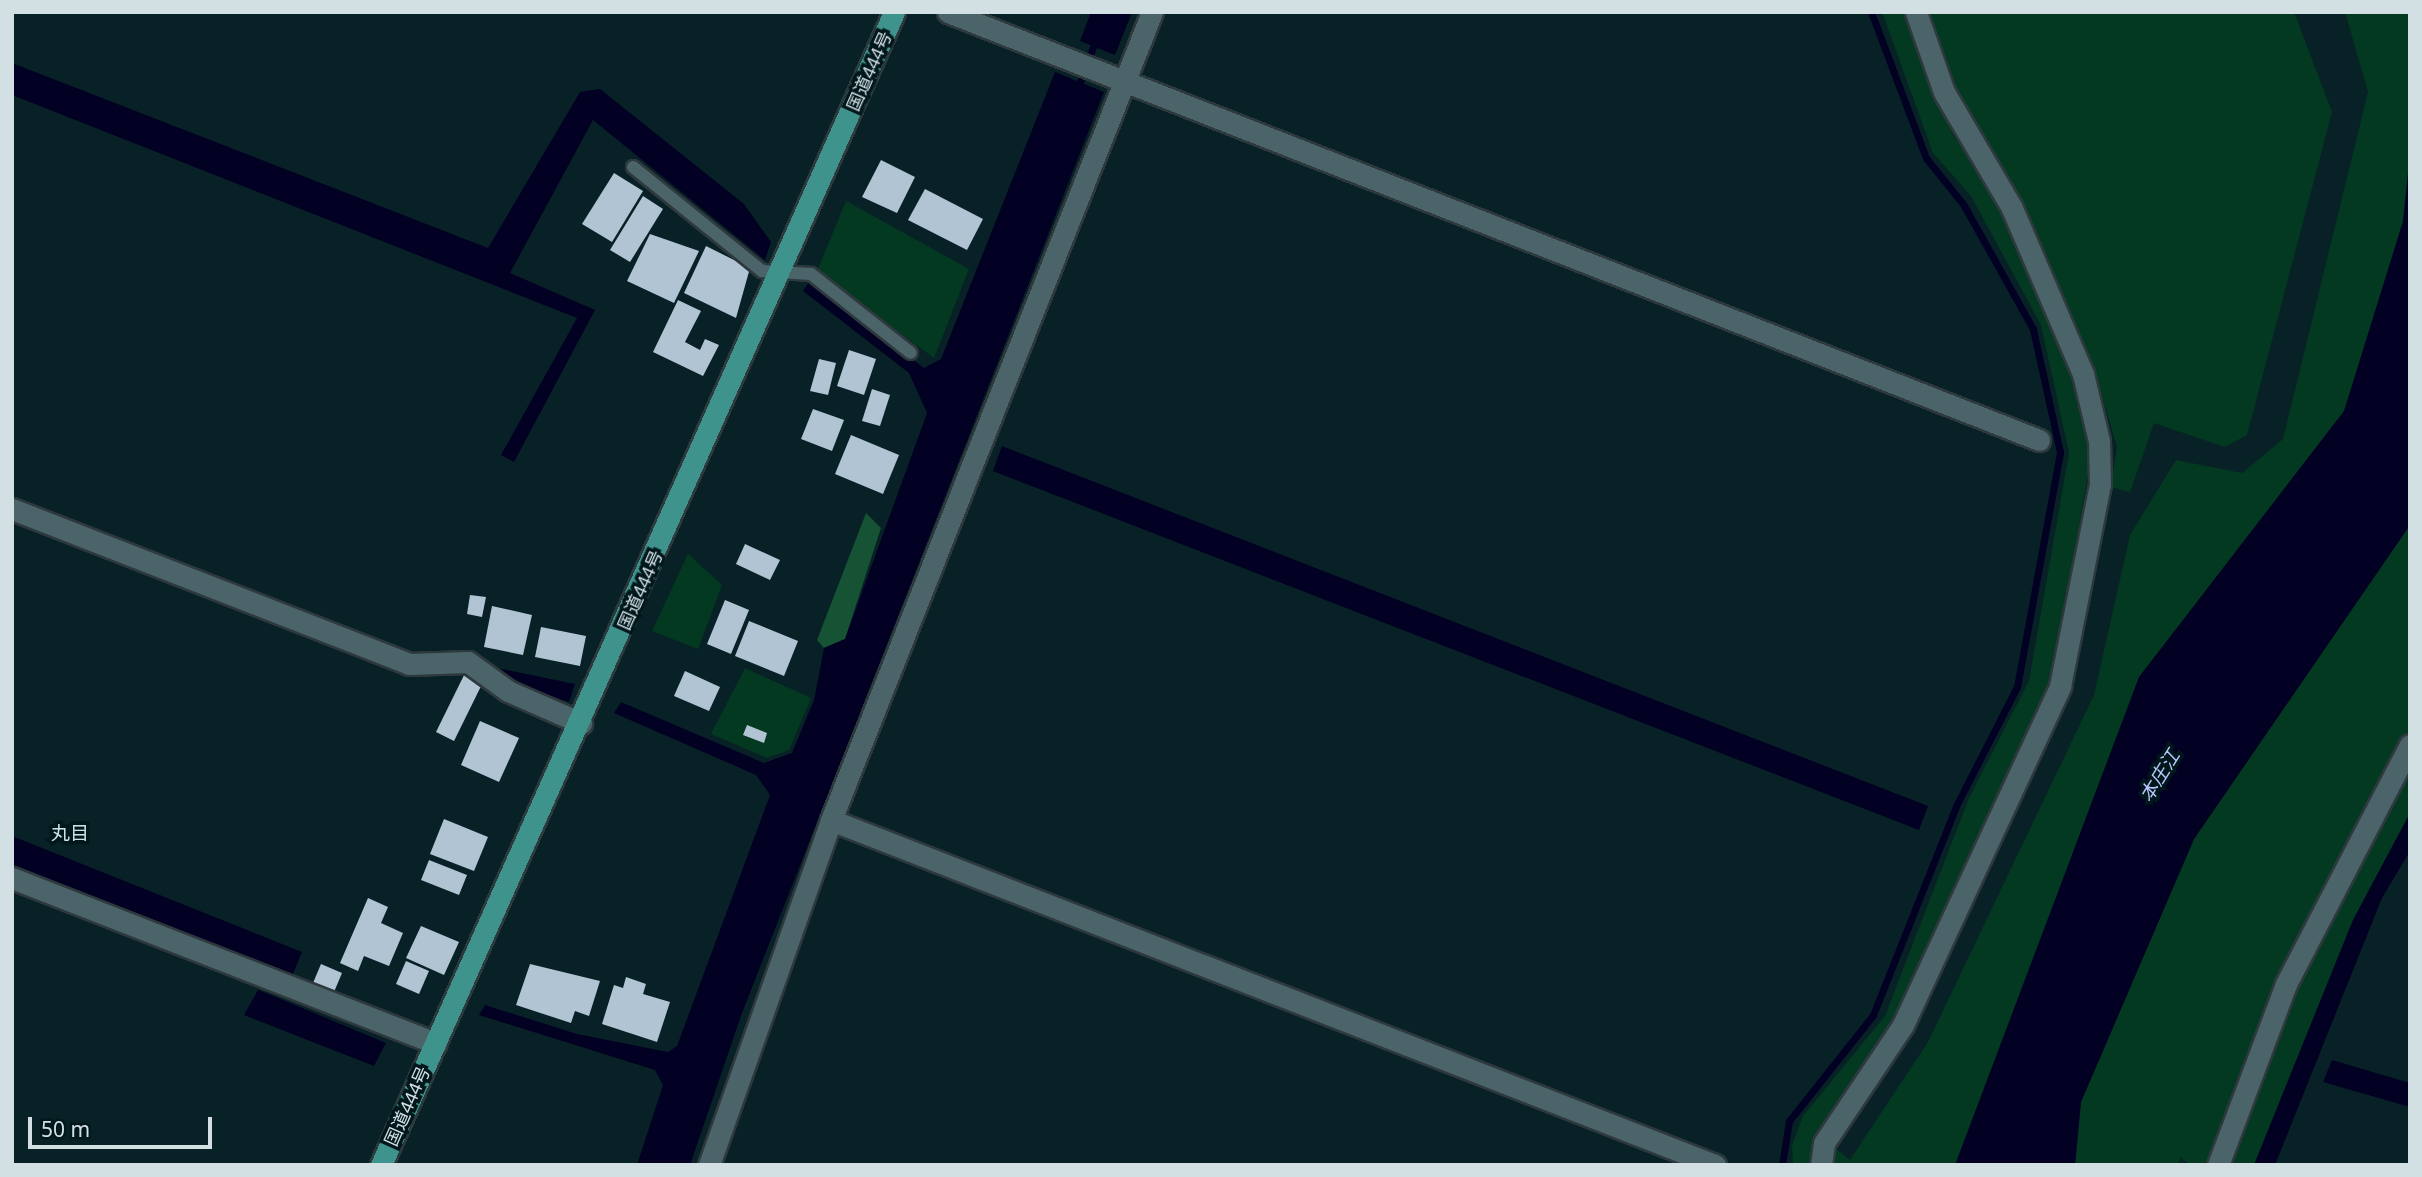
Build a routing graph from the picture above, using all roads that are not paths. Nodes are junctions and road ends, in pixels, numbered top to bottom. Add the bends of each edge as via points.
1 (894, 12) edge
2 (948, 12) edge
3 (1152, 12) edge
4 (1916, 12) edge
5 (1125, 81) junction
6 (633, 167) dead end
7 (781, 270) junction
8 (911, 353) dead end
9 (2039, 440) dead end
10 (12, 509) edge
11 (581, 723) junction
12 (2410, 746) edge
13 (831, 820) junction
14 (12, 878) edge
15 (436, 1043) junction
16 (380, 1165) edge
17 (709, 1165) edge
18 (1715, 1165) edge
19 (1821, 1165) edge
20 (2217, 1165) edge

1 - 7 highway, 国道444号
2 - 5 street
3 - 5 street
4 - 19 street via 1944,92 2012,208 2083,374 2099,441 2100,484 2060,686 1903,1024 1824,1143
5 - 9 street
5 - 13 street
6 - 7 lane via 762,271
7 - 8 lane via 811,274
7 - 11 highway, 国道444号
10 - 11 street via 409,664 468,662 508,691
11 - 15 highway, 国道444号
12 - 20 street via 2292,973
13 - 17 street
13 - 18 street
14 - 15 street
15 - 16 highway, 国道444号

